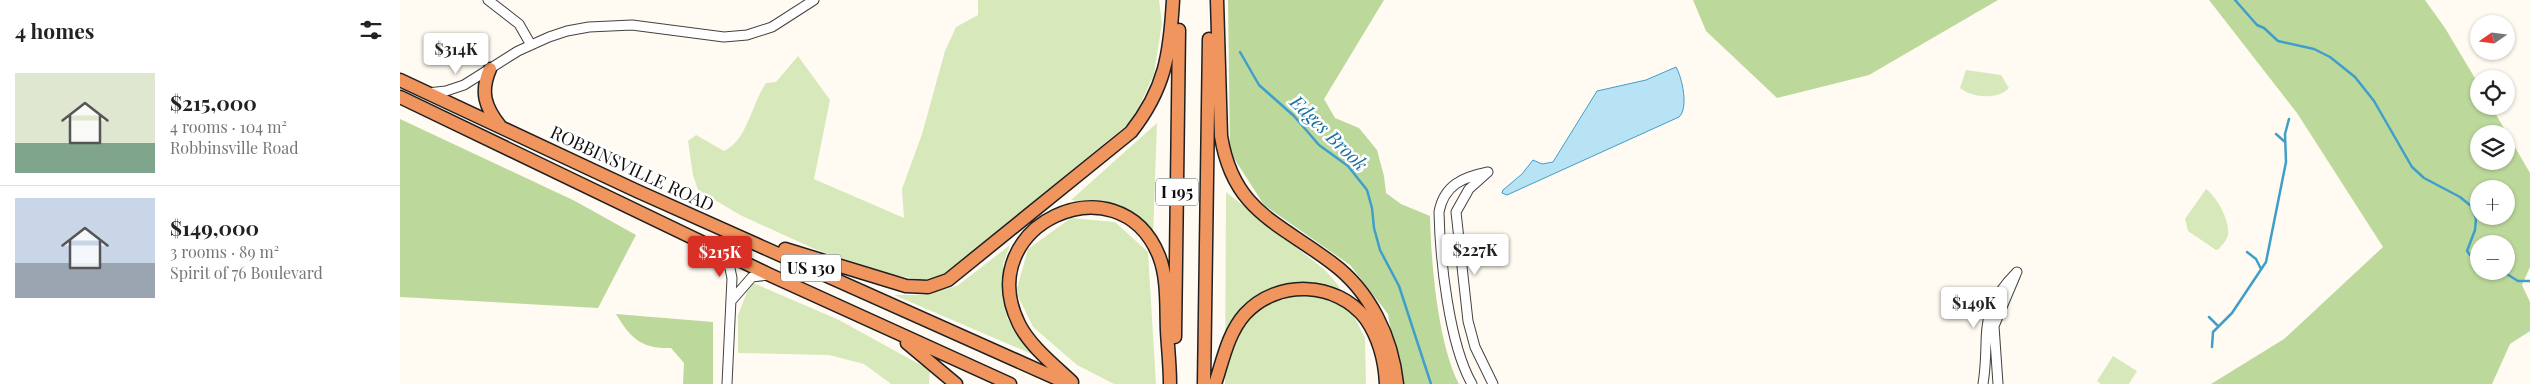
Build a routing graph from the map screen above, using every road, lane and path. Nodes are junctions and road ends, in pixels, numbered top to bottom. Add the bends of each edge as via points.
1 (488, 0) edge
2 (814, 0) edge
3 (1173, 0) edge
4 (1180, 0) edge
5 (1210, 0) edge
6 (1217, 0) edge
7 (531, 44) junction
8 (490, 69) junction
9 (400, 80) edge
10 (427, 93) junction
11 (400, 97) edge
12 (501, 128) junction
13 (730, 232) junction
14 (721, 252) junction
15 (770, 275) junction
16 (732, 300) junction
17 (896, 333) junction
18 (727, 384) edge
19 (956, 384) edge
20 (1010, 384) edge
21 (1069, 384) edge
22 (1074, 384) edge
23 (1171, 384) edge
24 (1204, 384) edge
25 (1215, 384) edge
26 (1386, 384) edge
27 (1397, 384) edge
28 (1472, 384) edge
29 (1493, 384) edge
30 (1983, 384) edge
31 (1998, 384) edge

1 - 7 street via 519,24
2 - 7 street via 772,27 746,35 724,37 610,25 567,31
3 - 13 highway via 1166,66 1152,103 1131,132 948,280 928,287 906,286
4 - 23 highway, I 195
5 - 24 highway, I 195
6 - 27 highway via 1221,136 1232,176 1262,215 1333,264 1360,291 1387,338
7 - 8 street
8 - 10 street via 455,89
8 - 12 highway via 484,96
9 - 10 highway, ROBBINSVILLE ROAD / US 130
10 - 12 highway, ROBBINSVILLE ROAD / US 130
11 - 14 highway, ROBBINSVILLE ROAD / US 130
12 - 13 highway, ROBBINSVILLE ROAD / US 130
13 - 21 highway, ROBBINSVILLE ROAD / US 130
14 - 15 highway, ROBBINSVILLE ROAD / US 130
14 - 16 street via 729,264
15 - 16 street via 752,278
15 - 17 highway, ROBBINSVILLE ROAD / US 130
16 - 18 street
17 - 19 highway
17 - 20 highway, ROBBINSVILLE ROAD / US 130
22 - 23 highway via 1020,326 1011,301 1010,279 1015,256 1032,230 1059,212 1082,207 1105,209 1126,218 1144,233 1158,255 1164,276
25 - 26 highway via 1230,337 1245,314 1272,295 1300,288 1335,295 1364,317 1377,340
28 - 29 street via 1451,323 1439,212 1442,198 1450,188 1472,175 1488,172 1469,189 1456,212 1468,321 1475,347
30 - 31 street via 1986,324 1990,310 2003,286 2016,272 1994,326

